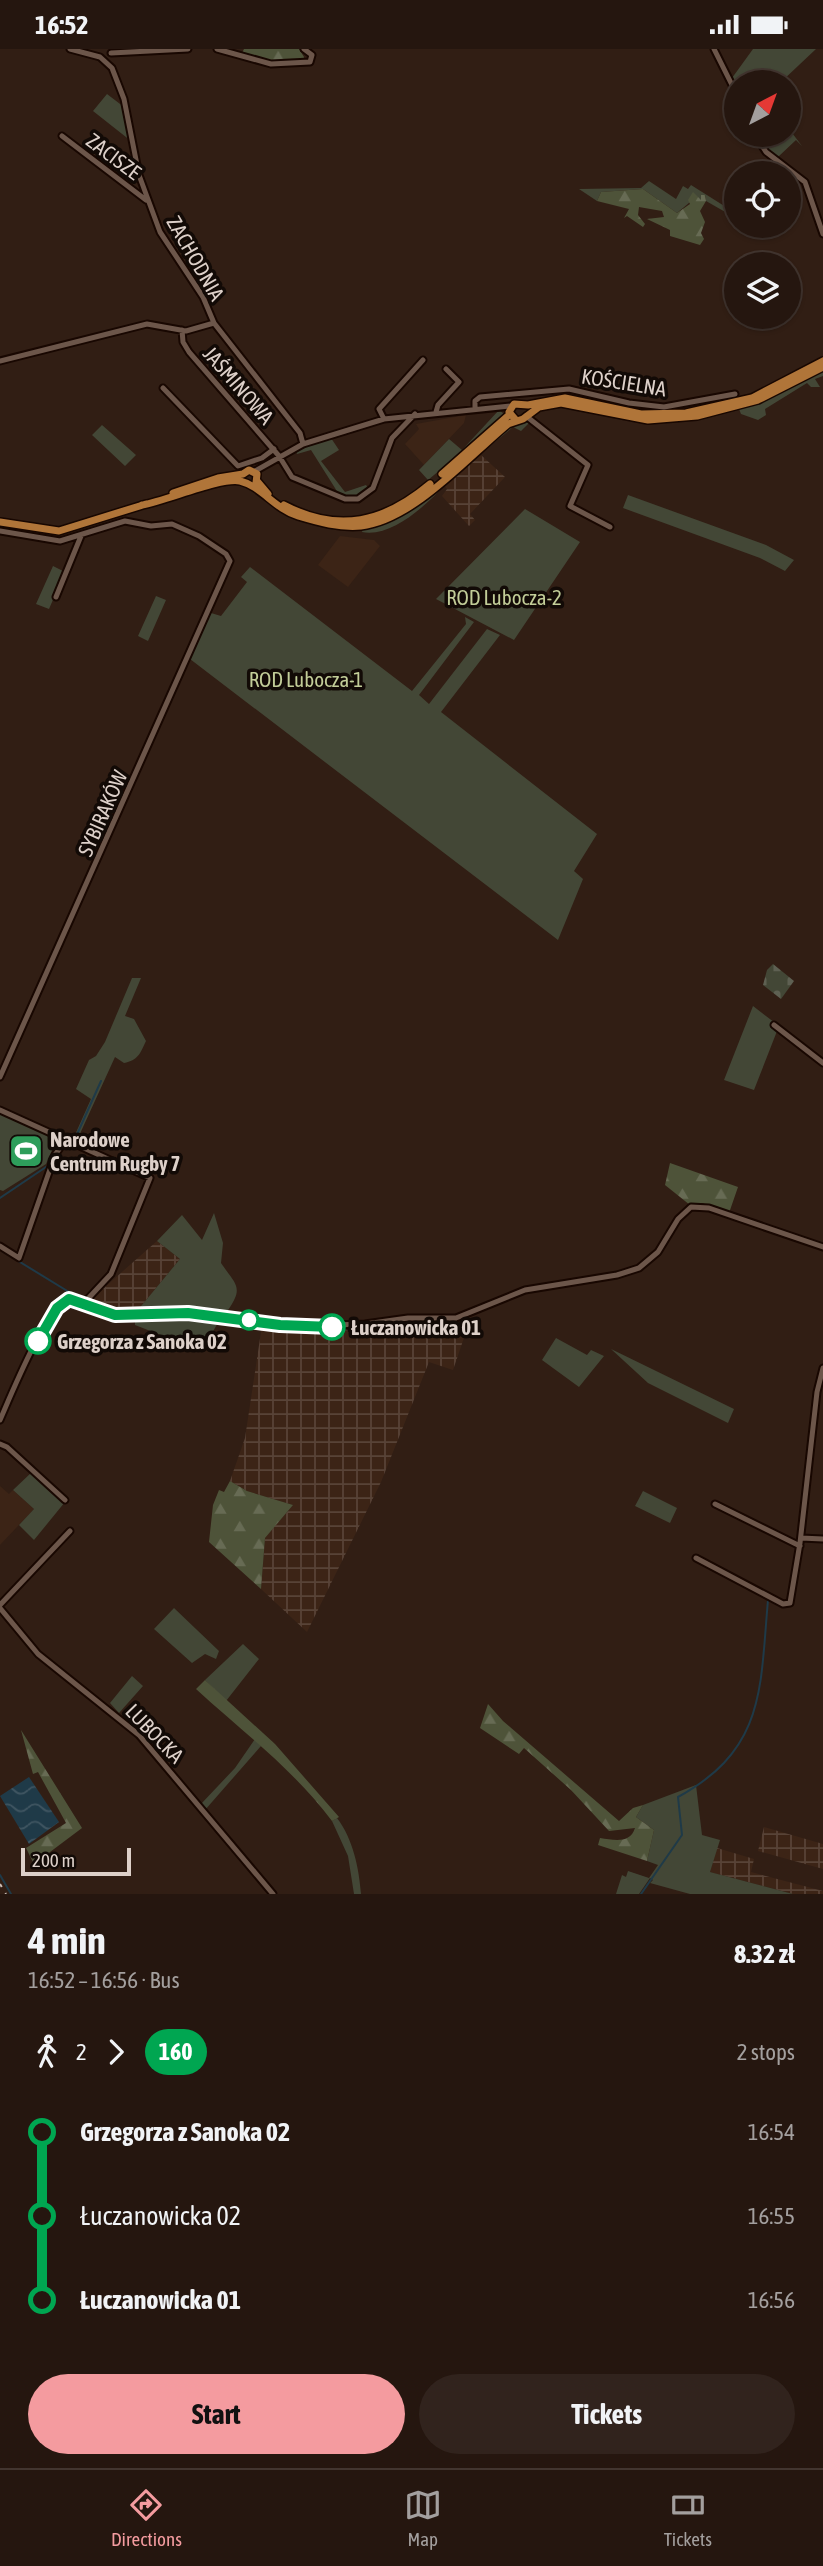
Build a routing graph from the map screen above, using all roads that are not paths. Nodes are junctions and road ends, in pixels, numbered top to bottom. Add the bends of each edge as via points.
1 (70, 49) edge
2 (188, 49) edge
3 (217, 49) edge
4 (304, 49) edge
5 (716, 50) edge
6 (112, 51) edge
7 (106, 60) junction
8 (725, 70) edge
9 (62, 137) dead end
10 (762, 147) edge
11 (147, 201) junction
12 (823, 234) edge
13 (214, 323) junction
14 (182, 330) junction
15 (0, 361) edge
16 (423, 361) dead end
17 (823, 361) edge
18 (823, 367) edge
19 (446, 369) dead end
20 (163, 388) dead end
21 (735, 394) dead end
22 (524, 404) junction
23 (475, 409) junction
24 (436, 412) junction
25 (511, 413) junction
26 (415, 414) junction
27 (526, 414) junction
28 (384, 419) junction
29 (303, 444) junction
30 (274, 449) junction
31 (279, 456) junction
32 (243, 478) junction
33 (256, 478) junction
34 (125, 511) junction
35 (0, 521) edge
36 (129, 521) junction
37 (610, 527) dead end
38 (0, 531) edge
39 (81, 536) junction
40 (56, 597) dead end
41 (774, 1025) dead end
42 (823, 1063) edge
43 (0, 1077) edge
44 (0, 1110) edge
45 (66, 1139) junction
46 (0, 1246) edge
47 (823, 1247) edge
48 (83, 1304) junction
49 (823, 1368) edge
50 (1, 1416) edge
51 (0, 1444) edge
52 (65, 1500) dead end
53 (715, 1504) dead end
54 (70, 1531) dead end
55 (801, 1538) junction
56 (823, 1539) edge
57 (800, 1546) junction
58 (696, 1558) dead end
59 (0, 1606) edge
60 (273, 1894) edge

1 - 7 street
2 - 6 street
3 - 4 street via 271,64 310,62 313,58
5 - 8 street
6 - 7 street
7 - 11 street, ZACHODNIA via 124,99
9 - 11 street, ZACISZE
10 - 12 street via 805,181
11 - 13 street, ZACHODNIA via 160,232 203,297
13 - 14 street
13 - 29 street, ZACHODNIA via 302,436
14 - 15 street via 139,326
14 - 30 street, JAŚMINOWA via 190,352
16 - 28 street via 379,409
17 - 22 main road via 759,395 686,413 641,414 565,398
18 - 27 main road via 758,400 697,416 648,420 561,403
19 - 24 street via 459,382
20 - 30 street via 238,466
21 - 23 street, KOŚCIELNA via 654,407 563,389 480,397
22 - 25 main road via 518,402
22 - 27 main road
23 - 24 street
23 - 25 street via 497,406
24 - 26 street
25 - 27 main road
25 - 33 main road via 409,501 371,519 339,521 296,511 274,498
26 - 28 street
26 - 31 street, JAŚMINOWA via 392,438 376,483 358,499 345,499 296,479
27 - 37 street via 588,465 570,506
28 - 29 street
29 - 31 street
30 - 31 street, JAŚMINOWA
31 - 33 street
32 - 33 main road
32 - 33 main road via 248,470
32 - 34 main road
34 - 35 main road via 59,531
34 - 36 street
36 - 39 street
36 - 43 street, SYBIRAKÓW via 184,528 230,561
38 - 39 street via 49,541
39 - 40 street
41 - 42 street
44 - 45 street
45 - 46 street via 55,1155 19,1258
45 - 48 street via 150,1178 111,1274
47 - 48 street via 709,1207 691,1207 658,1252 639,1268 525,1290 456,1318 301,1326 188,1313 115,1315
48 - 50 street via 67,1299 57,1308
49 - 55 street
51 - 52 street
53 - 57 street
54 - 59 street
55 - 56 street
55 - 57 street
57 - 58 street via 788,1604
59 - 60 street, LUBOCKA via 38,1654 139,1735

